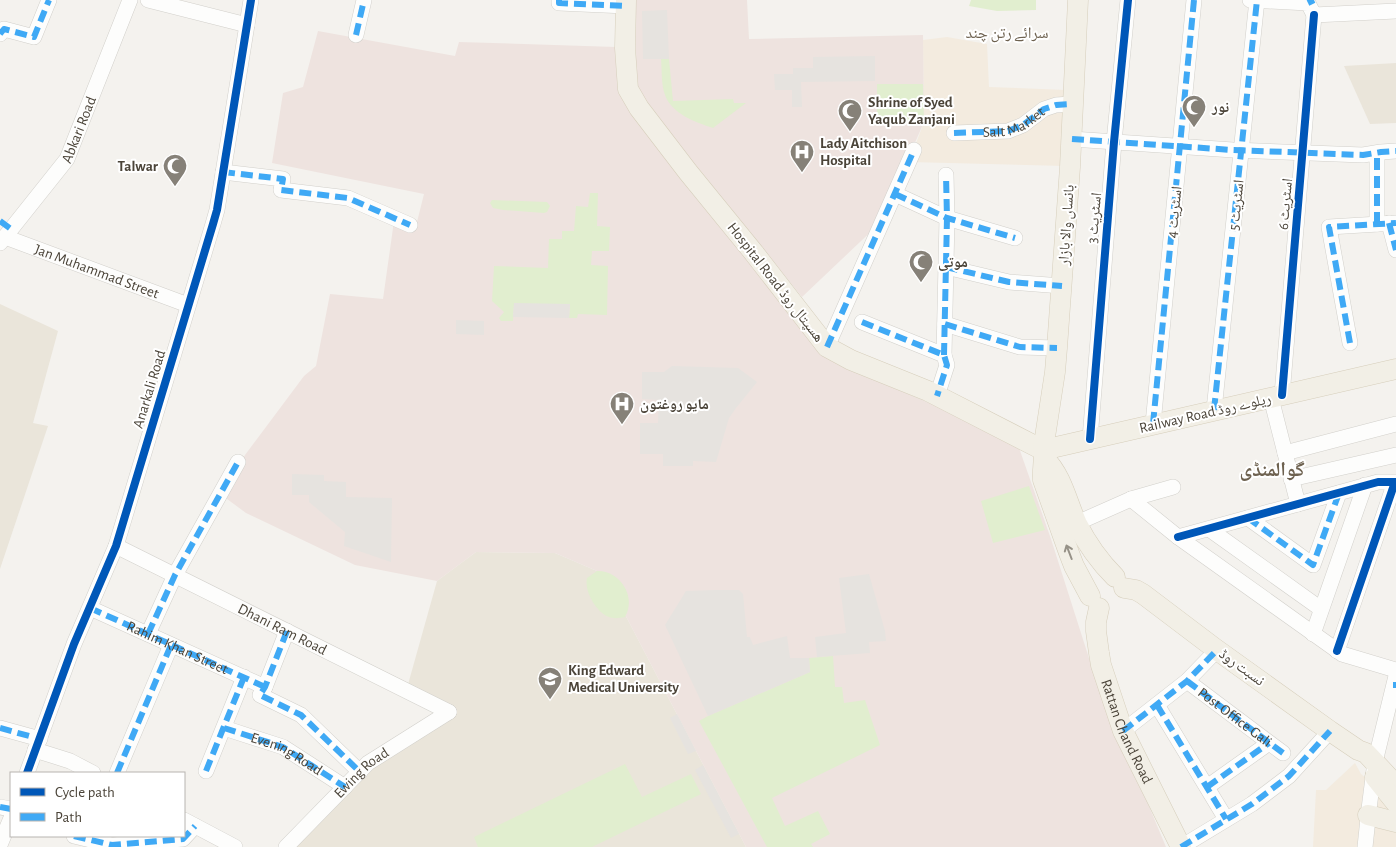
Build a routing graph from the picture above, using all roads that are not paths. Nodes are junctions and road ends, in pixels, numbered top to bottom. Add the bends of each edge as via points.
1 (49, 0) edge
2 (130, 0) edge
3 (148, 0) edge
4 (251, 0) edge
5 (364, 0) edge
6 (559, 0) edge
7 (1078, 0) edge
8 (1128, 0) edge
9 (1194, 0) edge
10 (1250, 0) edge
11 (1257, 0) edge
12 (626, 3) edge
13 (1312, 6) edge
14 (1396, 11) edge
15 (247, 25) junction
16 (0, 34) edge
17 (356, 35) dead end
18 (1072, 104) junction
19 (954, 133) dead end
20 (1072, 139) junction
21 (1114, 142) junction
22 (1180, 146) junction
23 (914, 150) dead end
24 (1242, 150) junction
25 (1396, 151) edge
26 (1303, 153) junction
27 (1377, 153) junction
28 (223, 172) junction
29 (946, 175) dead end
30 (895, 194) junction
31 (947, 218) junction
32 (1387, 223) edge
33 (410, 224) dead end
34 (4, 233) edge
35 (1015, 238) dead end
36 (1396, 250) edge
37 (946, 267) junction
38 (1062, 286) junction
39 (188, 305) junction
40 (862, 322) dead end
41 (945, 324) junction
42 (1350, 343) dead end
43 (827, 347) junction
44 (1057, 348) junction
45 (944, 355) junction
46 (1396, 369) edge
47 (937, 396) junction
48 (1276, 396) junction
49 (1214, 410) junction
50 (1153, 424) junction
51 (1396, 424) edge
52 (1090, 439) junction
53 (1285, 453) junction
54 (1044, 454) junction
55 (1396, 455) edge
56 (238, 462) dead end
57 (1292, 479) junction
58 (1395, 480) edge
59 (1365, 485) junction
60 (1173, 487) dead end
61 (1339, 493) junction
62 (1131, 498) junction
63 (1298, 504) junction
64 (1248, 518) junction
65 (1077, 523) junction
66 (1209, 529) junction
67 (1178, 537) junction
68 (116, 546) junction
69 (175, 575) junction
70 (1119, 583) junction
71 (1095, 602) junction
72 (90, 608) junction
73 (1321, 609) junction
74 (287, 631) junction
75 (148, 634) junction
76 (1313, 634) junction
77 (171, 645) junction
78 (1217, 650) junction
79 (1337, 651) junction
80 (244, 677) junction
81 (1395, 679) edge
82 (1187, 680) junction
83 (265, 687) junction
84 (1157, 704) junction
85 (448, 712) joint
86 (0, 728) edge
87 (224, 728) junction
88 (1123, 731) junction
89 (1330, 731) junction
90 (1269, 743) junction
91 (37, 745) junction
92 (1283, 753) dead end
93 (1374, 769) junction
94 (206, 771) dead end
95 (27, 772) edge
96 (91, 772) edge
97 (117, 772) edge
98 (360, 772) junction
99 (1396, 785) edge
100 (345, 787) junction
101 (1207, 787) junction
102 (1396, 803) edge
103 (1368, 816) junction
104 (1226, 819) junction
105 (10, 820) edge
106 (1396, 822) edge
107 (189, 823) edge
108 (78, 837) edge
109 (184, 837) edge
110 (0, 845) edge
111 (235, 847) edge
112 (286, 847) edge
113 (1181, 847) edge
114 (1365, 847) edge

1 - 16 street via 34,37 4,29
2 - 34 street, Abkari Road via 67,159
3 - 15 street
4 - 15 street, Anarkali Road
5 - 17 street
6 - 12 street via 559,3
7 - 18 main road, بانساں والا بازار
8 - 21 street, اسٹریٹ 3
9 - 22 street, اسٹریٹ 4
10 - 11 street
11 - 13 street
11 - 24 street, اسٹریٹ 5
12 - 43 main road, Hospital Road ھسپتال روڈ via 628,89 639,108
13 - 14 street
13 - 26 street, اسٹریٹ 6
15 - 28 street, Anarkali Road
18 - 19 street, Salt Market via 1044,110 1008,131
18 - 20 main road, بانساں والا بازار
20 - 21 street
20 - 38 main road, بانساں والا بازار
21 - 22 street
21 - 52 street, اسٹریٹ 3
22 - 24 street
22 - 50 street, اسٹریٹ 4
23 - 30 street
24 - 26 street
24 - 49 street, اسٹریٹ 5
25 - 27 street
26 - 27 street
26 - 48 street, اسٹریٹ 6
27 - 32 street
28 - 33 street via 283,179 281,190 348,198
28 - 39 street, Anarkali Road via 217,210
29 - 31 street
30 - 31 street
30 - 43 street
31 - 35 street
31 - 37 street
32 - 36 street
32 - 42 street via 1329,227
34 - 39 street, Jan Muhammad Street
37 - 38 street via 1009,282
37 - 41 street
38 - 44 main road, بانساں والا بازار
39 - 68 street, Anarkali Road
40 - 45 street
41 - 44 street via 1020,347
41 - 45 street
43 - 47 main road, Hospital Road ھسپتال روڈ
44 - 54 main road, بانساں والا بازار
45 - 47 street via 947,365
46 - 48 main road, Railway Road ریلوے روڈ
47 - 54 main road, Hospital Road ھسپتال روڈ
48 - 49 main road, Railway Road ریلوے روڈ
48 - 53 street, اسٹریٹ 6
49 - 50 main road, Railway Road ریلوے روڈ
50 - 52 main road, Railway Road ریلوے روڈ
51 - 53 street
52 - 54 main road, Railway Road ریلوے روڈ
53 - 57 street, اسٹریٹ 6
54 - 65 main road, Hospital Road ھسپتال روڈ via 1057,474
71 -> 54 main road via 1071,559 1043,480
55 - 57 street
56 - 69 street
57 - 63 street, اسٹریٹ 6
58 - 59 street
58 - 79 street
59 - 61 street
59 - 73 street
60 - 62 street
61 - 63 street
61 - 64 street via 1313,565
62 - 65 street
62 - 67 street
63 - 64 street
64 - 66 street
65 - 70 main road, Hospital Road ھسپتال روڈ via 1094,554
66 - 67 street
66 - 73 street
67 - 76 street
68 - 69 street, Dhani Ram Road
68 - 72 street, Anarkali Road
69 - 74 street, Dhani Ram Road
69 - 75 street
70 - 71 main road via 1104,576 1094,581 1090,590
70 - 71 main road via 1123,598 1118,606 1108,610
70 - 78 main road, نسبت روڈ via 1143,594
71 - 88 main road, Rattan Chand Road via 1099,653
72 - 75 street, Rahim Khan Street
72 - 91 street, Anarkali Road
73 - 76 street
74 - 83 street
74 - 85 street, Dhani Ram Road
75 - 77 street, Rahim Khan Street
76 - 79 street
77 - 80 street, Rahim Khan Street
77 - 97 street
78 - 82 street
78 - 89 main road, نسبت روڈ
79 - 81 street
80 - 83 street, Rahim Khan Street
80 - 87 street
81 - 93 street
82 - 84 street
82 - 90 street, Post Office Gali
83 - 98 street via 260,696 301,715
84 - 88 street
84 - 101 street
85 - 98 street, Ewing Road via 368,763
86 - 91 street
87 - 94 street
87 - 100 street, Evening Road via 283,746
88 - 113 main road, Rattan Chand Road
89 - 93 main road, نسبت روڈ via 1366,753
89 - 104 street via 1289,776
90 - 92 street, Post Office Gali
90 - 101 street
91 - 95 street, Anarkali Road
91 - 96 street
93 - 99 main road
93 - 102 main road
93 - 103 street
98 - 100 street, Ewing Road
100 - 112 street, Ewing Road
101 - 104 street
103 - 106 main road
103 - 114 street
104 - 113 street
105 - 110 street
107 - 111 street
108 - 109 street via 112,846

